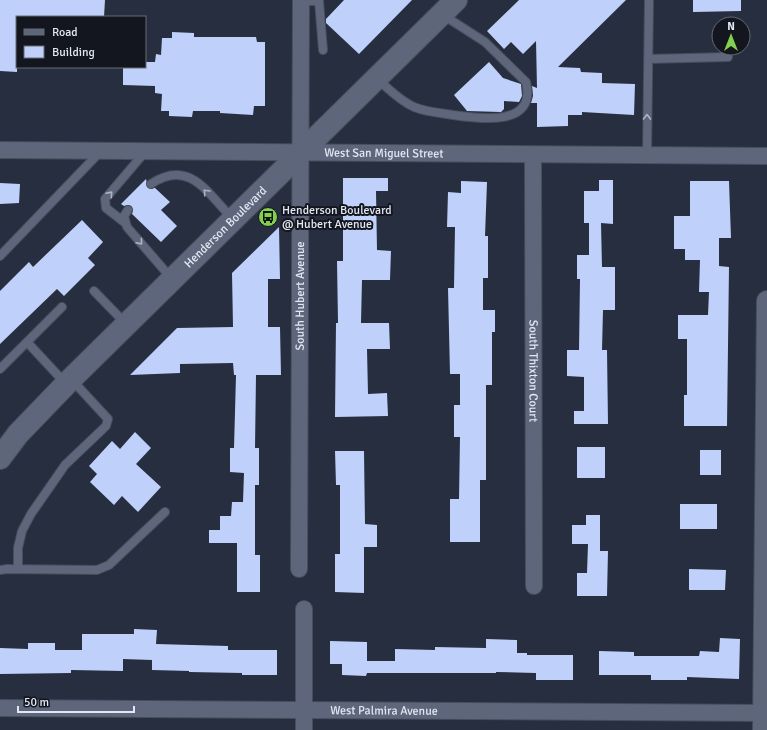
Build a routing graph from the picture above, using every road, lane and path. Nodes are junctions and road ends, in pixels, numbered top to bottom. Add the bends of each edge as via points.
1 (319, 0) edge
2 (649, 0) edge
3 (301, 1) edge
4 (449, 7) edge
5 (323, 50) dead end
6 (728, 57) dead end
7 (648, 59) junction
8 (377, 79) junction
9 (0, 150) edge
10 (100, 152) junction
11 (145, 152) junction
12 (300, 153) junction
13 (534, 155) junction
14 (647, 156) junction
15 (767, 156) edge
16 (151, 184) dead end
17 (128, 210) dead end
18 (233, 220) junction
19 (124, 222) junction
20 (0, 256) edge
21 (173, 280) junction
22 (94, 291) dead end
23 (767, 301) edge
24 (62, 307) dead end
25 (126, 325) junction
26 (26, 342) junction
27 (0, 369) edge
28 (69, 382) junction
29 (767, 390) edge
30 (0, 458) edge
31 (165, 512) dead end
32 (2, 568) edge
33 (18, 569) junction
34 (299, 569) dead end
35 (534, 586) dead end
36 (304, 609) dead end
37 (0, 708) edge
38 (305, 710) junction
39 (764, 719) edge
40 (304, 730) edge

1 - 3 lane
1 - 5 lane
2 - 7 lane
3 - 12 street, South Hubert Avenue
4 - 8 main road, Henderson Boulevard
4 - 8 lane via 526,82 526,101 522,108 497,119 435,112 403,102
6 - 7 lane
14 -> 7 lane
8 - 12 main road, Henderson Boulevard
9 - 10 street, West San Miguel Street
10 - 11 street, West San Miguel Street
10 - 20 lane
11 - 12 street, West San Miguel Street
19 -> 11 lane via 106,208 105,200
12 - 13 street, West San Miguel Street
12 - 18 main road, Henderson Boulevard
12 - 34 street, South Hubert Avenue
13 - 14 street, West San Miguel Street
13 - 35 street, South Thixton Court
14 - 15 street, West San Miguel Street
18 -> 16 lane via 188,176 175,174
17 - 19 lane
18 - 21 main road, Henderson Boulevard
19 -> 21 lane
21 - 25 main road, Henderson Boulevard
22 - 25 lane
23 - 29 street
24 - 26 lane
25 - 28 main road, Henderson Boulevard
26 - 27 lane
26 - 28 lane
28 - 30 main road, Henderson Boulevard via 18,434
28 - 33 lane via 108,418 106,426 65,465 31,514 22,531 18,548
29 - 39 street
31 - 33 lane via 109,565 97,570
32 - 33 lane
36 - 38 street
37 - 38 street, West Palmira Avenue
38 - 39 street, West Palmira Avenue
38 - 40 street

